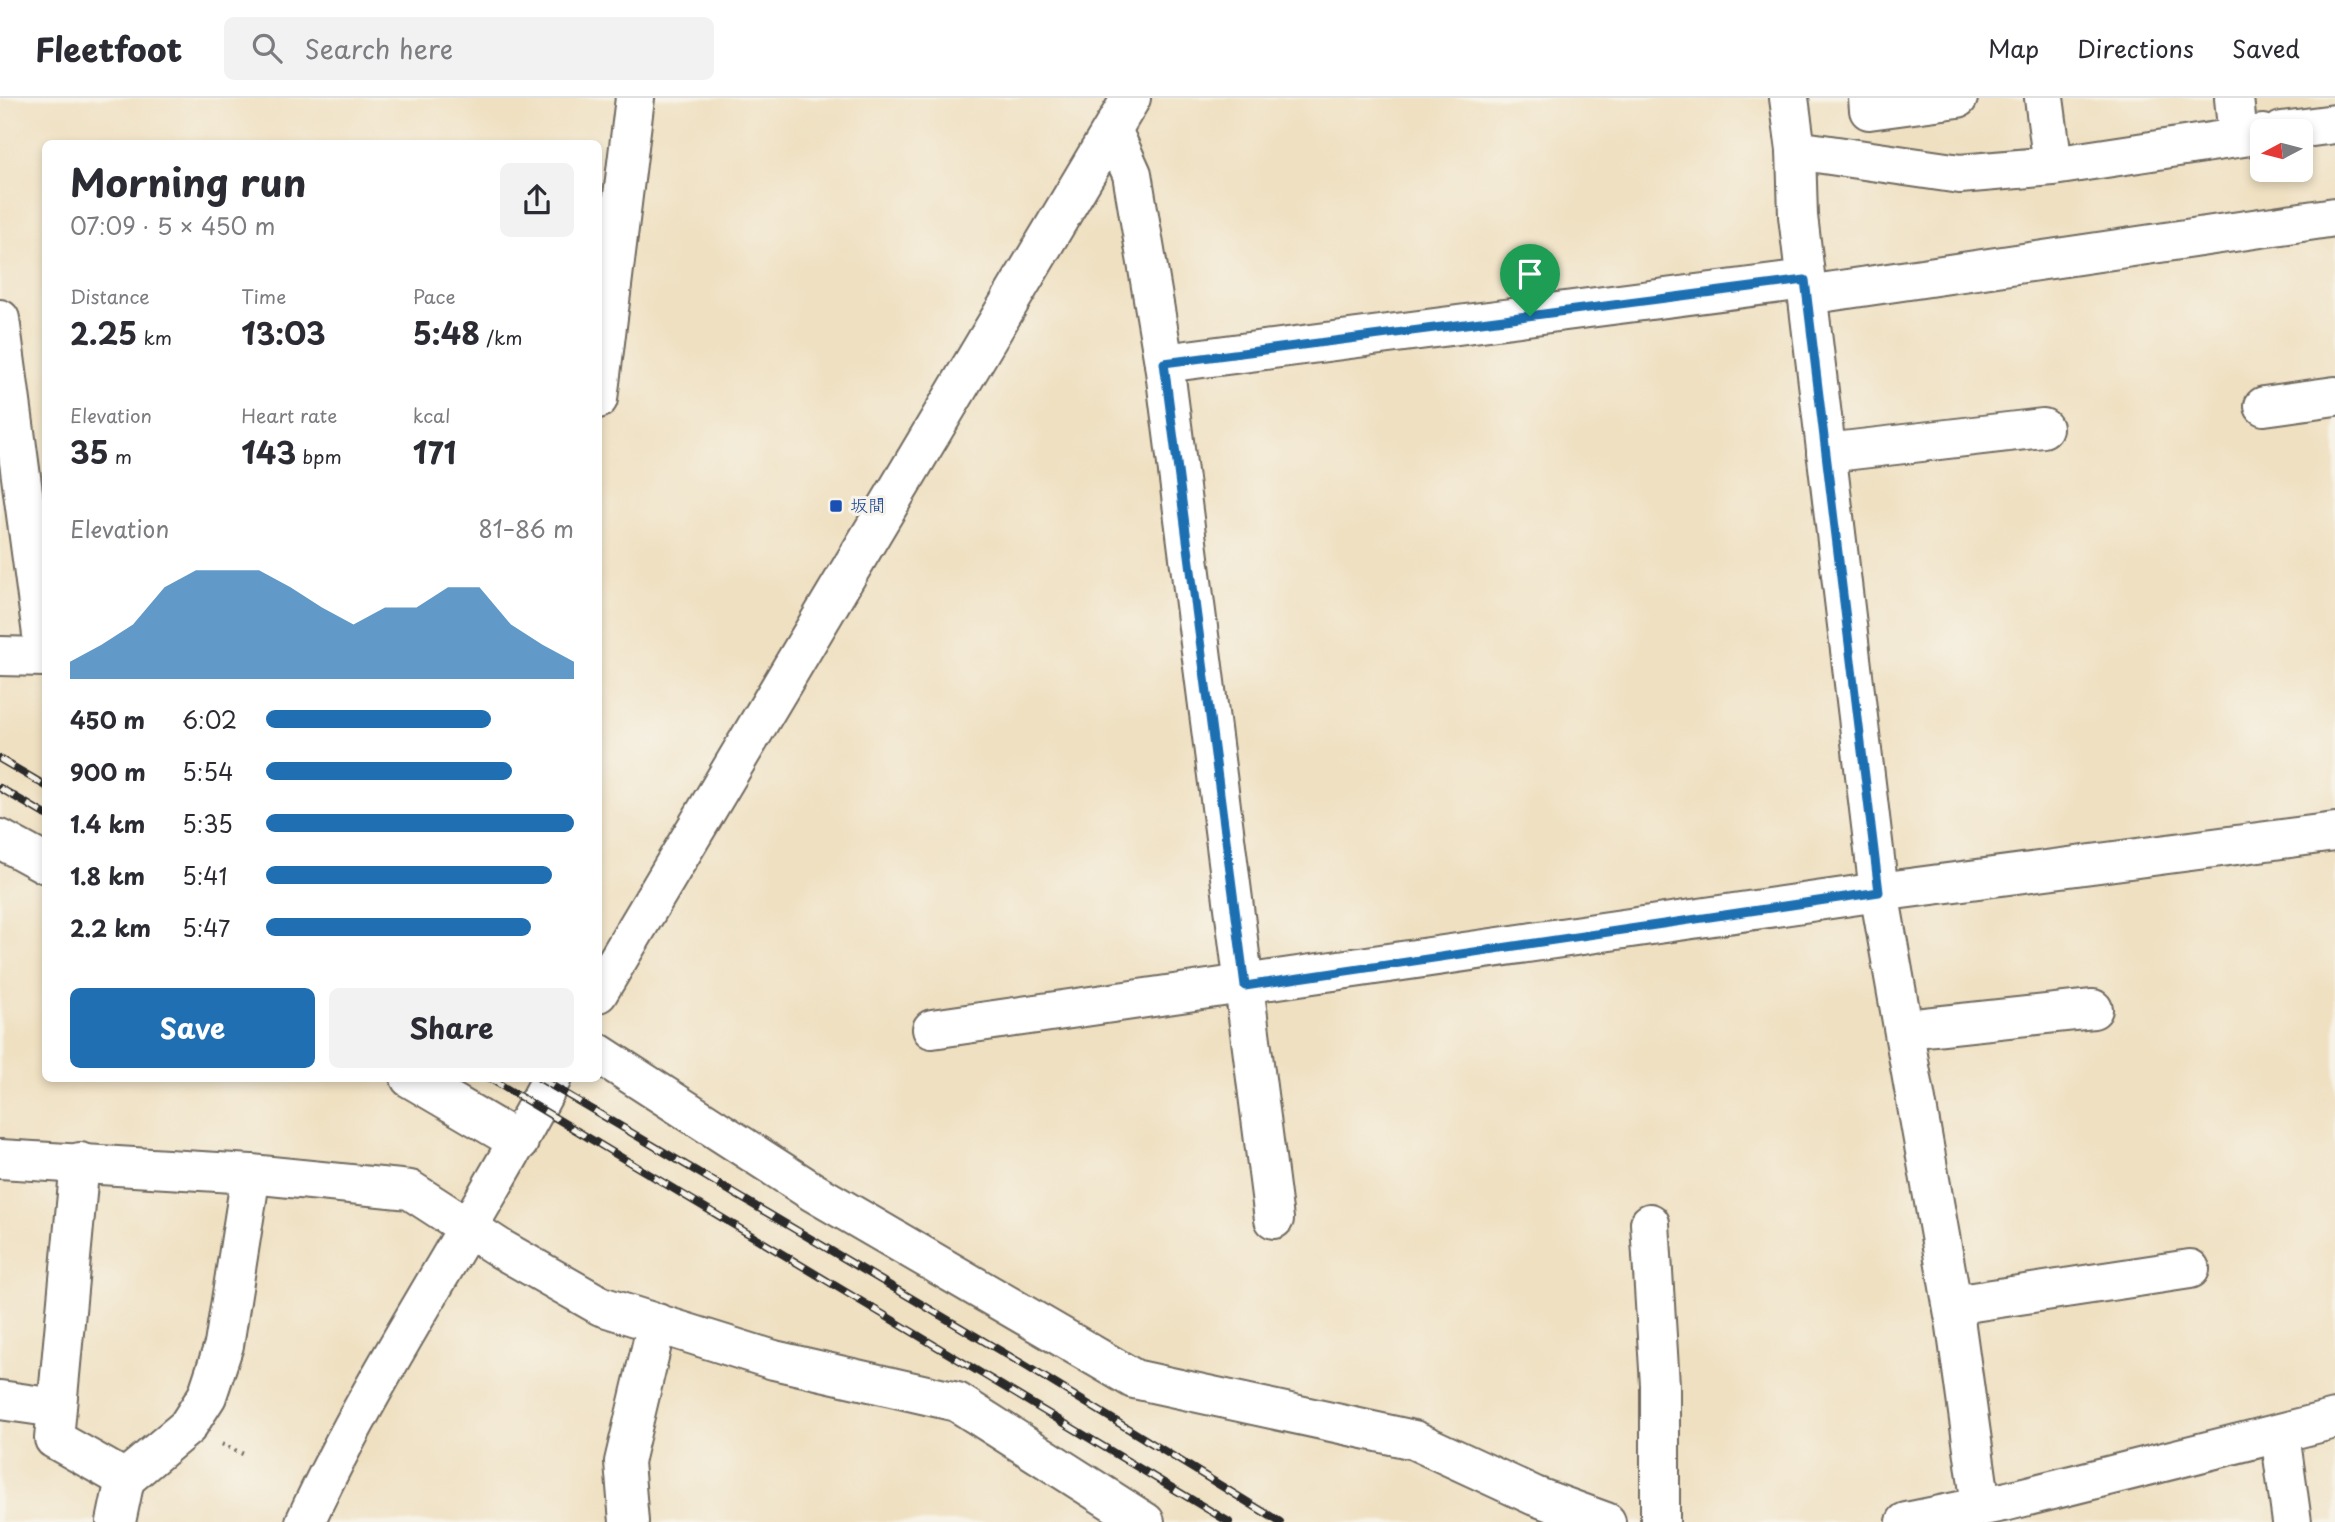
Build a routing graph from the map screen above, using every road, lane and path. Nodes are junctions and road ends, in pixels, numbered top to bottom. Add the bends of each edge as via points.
1 (635, 98) edge
2 (1131, 98) edge
3 (1789, 98) edge
4 (1868, 98) edge
5 (1958, 98) edge
6 (2044, 98) edge
7 (2234, 98) edge
8 (2335, 124) edge
9 (2314, 127) edge
10 (1113, 132) junction
11 (2250, 133) edge
12 (2250, 135) edge
13 (1796, 150) junction
14 (2053, 166) junction
15 (2335, 217) edge
16 (1806, 287) junction
17 (0, 319) edge
18 (1164, 363) junction
19 (602, 366) edge
20 (2335, 396) edge
21 (2264, 406) dead end
22 (2043, 428) dead end
23 (1826, 453) junction
24 (42, 634) edge
25 (0, 656) edge
26 (42, 657) edge
27 (2335, 832) edge
28 (0, 839) edge
29 (42, 862) edge
30 (1879, 892) junction
31 (602, 986) edge
32 (1245, 986) junction
33 (2093, 1009) dead end
34 (932, 1030) dead end
35 (1906, 1030) junction
36 (602, 1056) edge
37 (417, 1082) edge
38 (550, 1082) edge
39 (519, 1142) junction
40 (0, 1158) edge
41 (80, 1162) junction
42 (251, 1174) junction
43 (1274, 1219) dead end
44 (1650, 1223) dead end
45 (466, 1227) junction
46 (2190, 1269) dead end
47 (1952, 1305) junction
48 (657, 1323) junction
49 (0, 1400) edge
50 (56, 1408) junction
51 (2335, 1419) edge
52 (2280, 1434) junction
53 (125, 1479) junction
54 (1981, 1506) junction
55 (116, 1522) edge
56 (305, 1522) edge
57 (629, 1522) edge
58 (1145, 1522) edge
59 (1606, 1522) edge
60 (1660, 1522) edge
61 (1906, 1522) edge
62 (2292, 1522) edge

1 - 19 street
2 - 10 street
3 - 13 street
4 - 5 street via 1870,110
6 - 14 street
7 - 11 street
8 - 9 street
10 - 18 street via 1132,174
10 - 31 street
12 - 14 street
13 - 14 street via 1960,174
13 - 16 street
15 - 16 street
16 - 18 street
16 - 23 street
17 - 24 street
18 - 32 street
20 - 21 street
22 - 23 street
23 - 30 street
25 - 26 street
27 - 30 street
28 - 29 street
30 - 32 street
30 - 35 street
32 - 34 street
32 - 43 street
33 - 35 street
35 - 47 street
36 - 59 street via 813,1192 1134,1379 1414,1440 1535,1496
37 - 39 street
38 - 39 street
39 - 45 street
40 - 41 street
41 - 42 street
41 - 50 street
42 - 45 street via 410,1190
42 - 53 street via 224,1345 207,1396 187,1427
44 - 60 street via 1660,1385
45 - 48 street via 601,1306
45 - 56 street via 327,1474
46 - 47 street
47 - 54 street
48 - 57 street via 624,1462
48 - 58 street via 774,1360 957,1402
49 - 50 street
50 - 53 street via 54,1439
51 - 52 street
52 - 54 street
52 - 62 street
53 - 55 street
54 - 61 street

